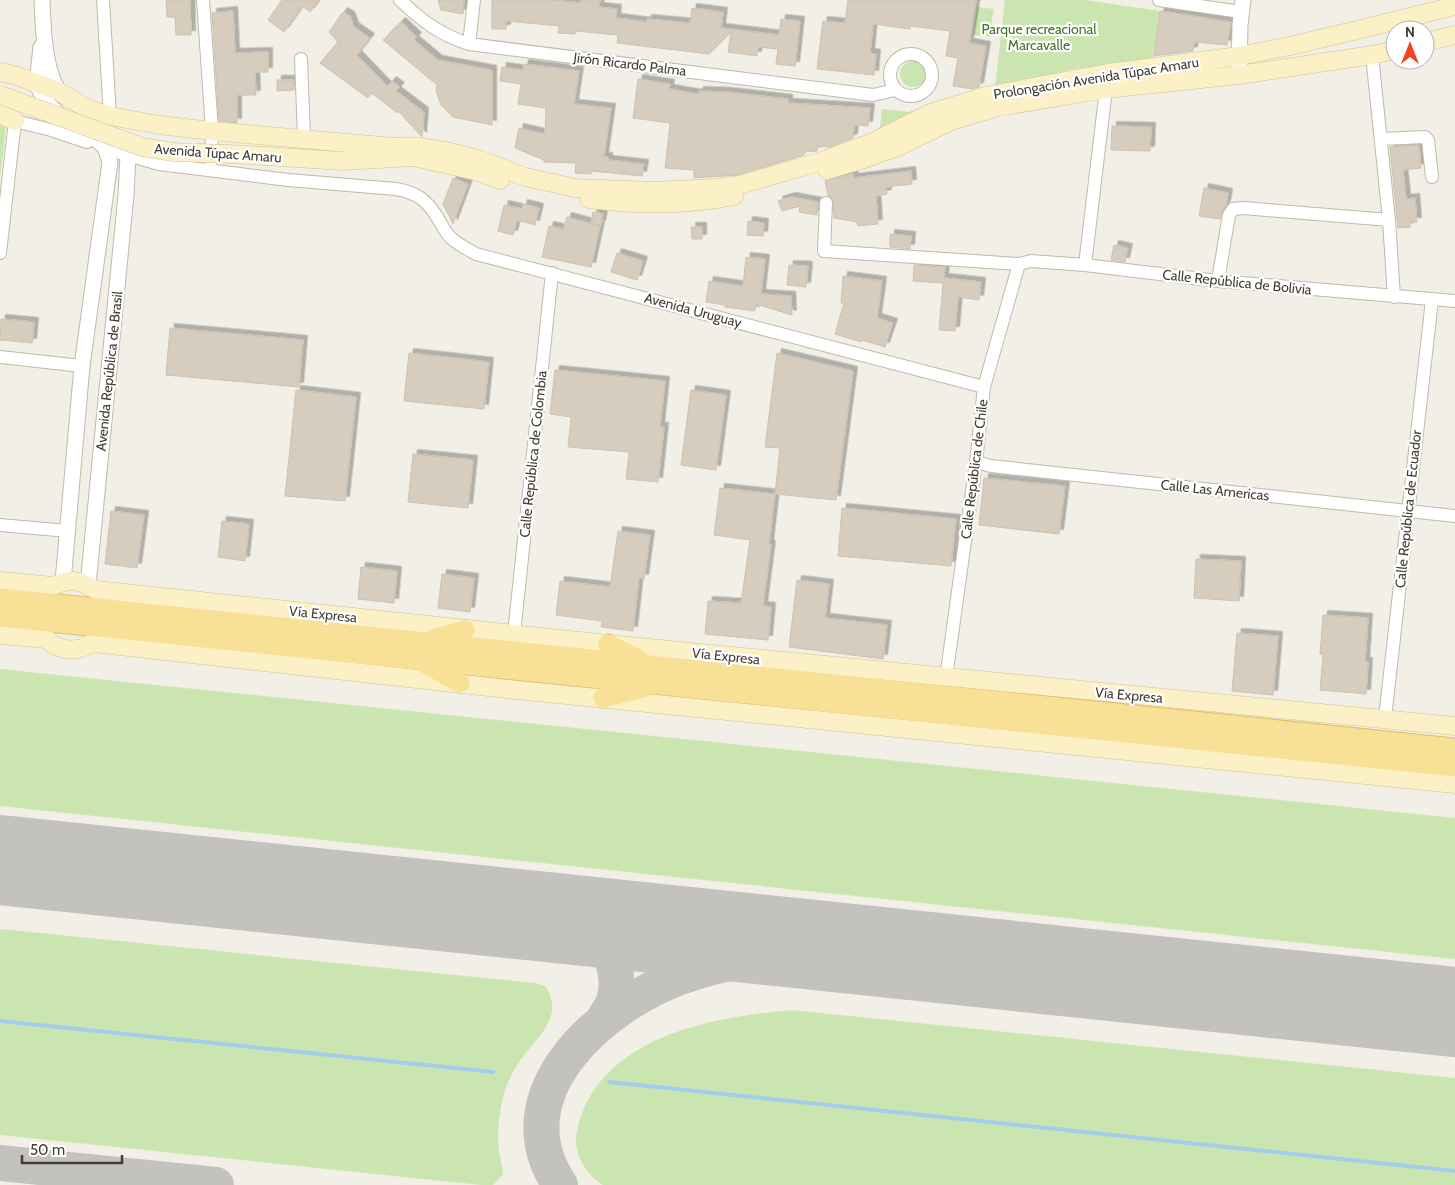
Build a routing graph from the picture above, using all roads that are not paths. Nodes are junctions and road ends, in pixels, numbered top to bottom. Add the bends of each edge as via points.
1 (40, 0) edge
2 (103, 0) edge
3 (203, 0) edge
4 (400, 0) edge
5 (474, 0) edge
6 (1159, 0) edge
7 (1450, 5) edge
8 (1242, 6) edge
9 (43, 28) junction
10 (1455, 35) edge
11 (1435, 40) edge
12 (469, 44) junction
13 (40, 48) junction
14 (1385, 52) edge
15 (1372, 55) junction
16 (1240, 56) junction
17 (300, 59) dead end
18 (1239, 75) junction
19 (5, 78) edge
20 (37, 83) junction
21 (1106, 89) junction
22 (895, 90) dead end
23 (58, 91) junction
24 (0, 95) edge
25 (110, 116) junction
26 (5, 117) edge
27 (212, 131) junction
28 (304, 138) junction
29 (1381, 139) junction
30 (105, 147) junction
31 (394, 147) junction
32 (265, 152) junction
33 (128, 156) junction
34 (414, 157) joint
35 (211, 171) junction
36 (1432, 177) dead end
37 (826, 203) dead end
38 (1389, 220) junction
39 (1, 232) edge
40 (0, 253) edge
41 (1019, 264) junction
42 (1085, 266) junction
43 (552, 273) junction
44 (1218, 281) junction
45 (1394, 297) junction
46 (1432, 300) junction
47 (1455, 301) edge
48 (85, 344) junction
49 (111, 347) junction
50 (0, 357) edge
51 (82, 366) junction
52 (984, 387) junction
53 (976, 462) junction
54 (1408, 512) junction
55 (1455, 516) edge
56 (0, 524) edge
57 (68, 531) junction
58 (0, 581) edge
59 (58, 584) junction
60 (92, 587) junction
61 (0, 598) edge
62 (106, 609) junction
63 (39, 612) junction
64 (0, 617) edge
65 (105, 628) junction
66 (465, 630) junction
67 (514, 634) junction
68 (0, 635) edge
69 (47, 639) junction
70 (422, 642) junction
71 (93, 643) junction
72 (608, 644) junction
73 (419, 660) junction
74 (654, 665) junction
75 (946, 678) junction
76 (460, 683) junction
77 (654, 684) junction
78 (603, 698) junction
79 (1385, 718) junction
80 (1455, 726) edge
81 (1455, 748) edge
82 (1455, 767) edge
83 (1455, 784) edge

1 - 9 street
2 - 25 street
3 - 27 street
4 - 12 street, Jirón Ricardo Palma via 420,20 450,38
5 - 12 street
6 - 8 street
7 - 16 main road, Prolongación Avenida Túpac Amaru
8 - 16 street
9 - 13 street
9 - 23 street via 48,61
10 - 11 main road
12 - 22 street, Jirón Ricardo Palma via 873,94
13 - 19 street via 38,59 30,69
13 - 20 street
14 - 15 main road, Prolongación Avenida Túpac Amaru
15 - 18 main road, Prolongación Avenida Túpac Amaru
15 - 29 street
16 - 18 street
16 - 31 main road, Prolongación Avenida Túpac Amaru via 1108,73 985,96 930,114 873,142 825,160 740,185 715,188 654,191 575,188 525,177 450,152
17 - 28 street
18 - 21 main road, Prolongación Avenida Túpac Amaru
19 - 20 main road
19 - 32 main road via 139,137
20 - 23 main road
20 - 30 street via 56,113 76,131
21 - 34 main road, Prolongación Avenida Túpac Amaru via 998,106 948,122 900,146 861,160 710,201 636,203 537,192 479,172
21 - 42 street
23 - 25 main road via 86,108
23 - 33 street via 106,131
24 - 32 main road, Avenida Túpac Amaru, bridge via 142,147 173,152
25 - 27 main road
26 - 30 street
26 - 39 street
27 - 28 main road
27 - 35 street
28 - 31 main road
29 - 36 street via 1425,137
29 - 38 street
30 - 33 street
30 - 48 street, Avenida República de Brasil via 110,162
31 - 32 main road, Avenida Túpac Amaru via 357,152
32 - 34 main road, Avenida Túpac Amaru via 342,161
33 - 35 street
33 - 49 street, Avenida República de Brasil
35 - 43 street, Avenida Uruguay via 413,192 424,200 448,235 460,245 476,254
37 - 41 street, Calle República de Bolivia via 824,251
38 - 44 street via 1233,209 1229,215
38 - 45 street
39 - 40 street
41 - 42 street, Calle República de Bolivia
41 - 52 street, Calle República de Chile
42 - 44 street, Calle República de Bolivia
43 - 52 street, Avenida Uruguay
43 - 67 street, Calle República de Colombia
44 - 45 street, Calle República de Bolivia
45 - 46 street, Calle República de Bolivia
46 - 47 street, Calle República de Bolivia
46 - 54 street, Calle República de Ecuador
48 - 49 street
48 - 51 street, Avenida República de Brasil
49 - 60 street, Avenida República de Brasil
50 - 51 street
51 - 57 street, Avenida República de Brasil
52 - 53 street, Calle República de Chile
53 - 54 street, Calle Las Americas
53 - 75 street, Calle República de Chile
54 - 55 street, Calle Las Americas
54 - 79 street, Calle República de Ecuador
56 - 57 street
57 - 59 street, Avenida República de Brasil
58 - 59 main road, Vía Expresa
59 - 60 main road, Vía Expresa via 72,581
59 - 63 main road via 46,593
60 - 62 main road
60 - 66 main road, Vía Expresa
61 - 63 main road, Vía Expresa
62 - 63 main road, Vía Expresa
62 - 65 main road
62 - 70 main road, Vía Expresa
63 - 64 main road, Vía Expresa
63 - 65 main road, Vía Expresa
63 - 69 main road via 40,628
65 - 71 main road
65 - 73 main road, Vía Expresa
66 - 67 main road, Vía Expresa
66 - 70 main road
67 - 72 main road, Vía Expresa
68 - 69 main road
69 - 71 main road via 55,646 69,650
70 - 74 main road, Vía Expresa
71 - 76 main road
72 - 74 main road
72 - 75 main road, Vía Expresa
73 - 76 main road
73 - 77 main road, Vía Expresa
74 - 81 main road, Vía Expresa
75 - 79 main road, Vía Expresa
76 - 78 main road
77 - 78 main road
77 - 82 main road, Vía Expresa
78 - 83 main road
79 - 80 main road, Vía Expresa

